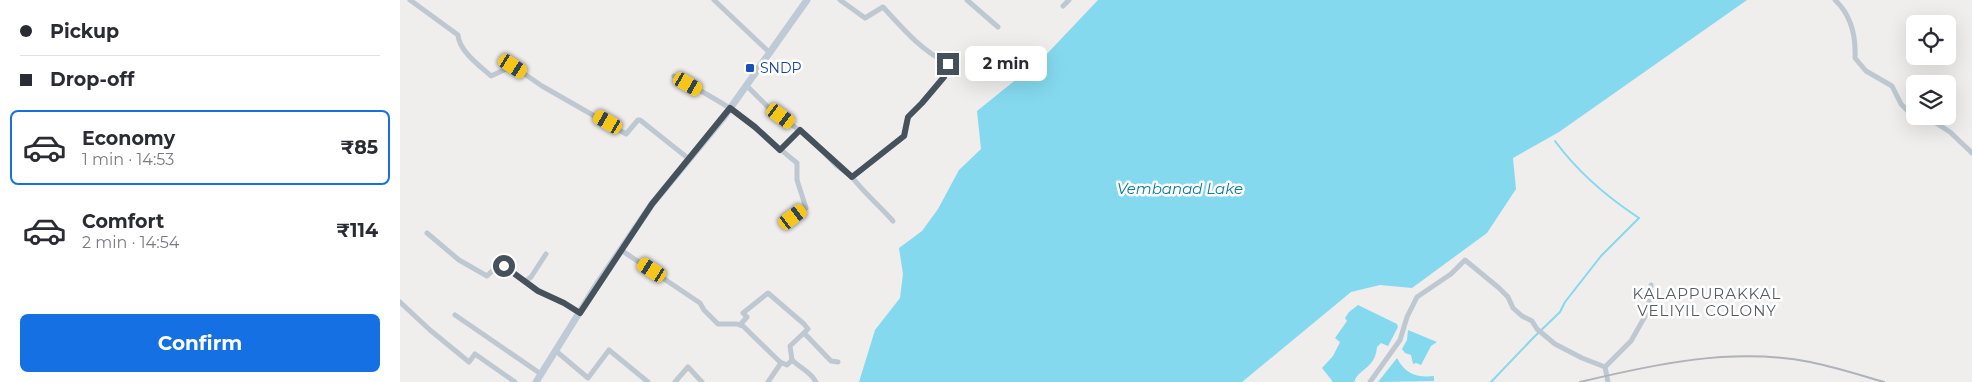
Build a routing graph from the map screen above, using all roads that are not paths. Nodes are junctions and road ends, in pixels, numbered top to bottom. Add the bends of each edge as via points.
1 (410, 0) edge
2 (714, 0) edge
3 (807, 0) edge
4 (840, 0) edge
5 (966, 0) edge
6 (1069, 0) edge
7 (1835, 0) edge
8 (1063, 6) dead end
9 (998, 27) dead end
10 (770, 54) junction
11 (674, 76) dead end
12 (746, 86) junction
13 (730, 108) junction
14 (1906, 109) edge
15 (1939, 125) edge
16 (800, 130) junction
17 (780, 150) junction
18 (1972, 153) edge
19 (689, 159) junction
20 (852, 177) junction
21 (793, 217) dead end
22 (893, 221) dead end
23 (426, 233) dead end
24 (621, 250) junction
25 (546, 254) dead end
26 (526, 281) junction
27 (1651, 285) dead end
28 (400, 302) edge
29 (580, 313) junction
30 (455, 315) dead end
31 (740, 326) junction
32 (804, 333) junction
33 (556, 351) junction
34 (792, 360) junction
35 (780, 362) junction
36 (838, 362) dead end
37 (1605, 367) junction
38 (541, 374) junction
39 (515, 382) edge
40 (536, 382) edge
41 (648, 382) edge
42 (675, 382) edge
43 (702, 382) edge
44 (768, 382) edge
45 (816, 382) edge
46 (1370, 382) edge
47 (1608, 382) edge

1 - 19 street via 458,35 470,56 491,76 513,66 626,134 640,120
2 - 10 street
3 - 10 main road
4 - 20 street via 865,18 883,7 907,35 948,64 944,77 908,117 904,136
5 - 9 street
6 - 8 street
7 - 14 street via 1843,8 1856,43 1855,58 1866,71 1892,86
10 - 12 main road
11 - 13 street
12 - 13 main road
12 - 16 street
13 - 17 street
13 - 19 main road
15 - 18 street
16 - 17 street
16 - 20 street
17 - 21 street via 797,163 797,180 806,208
19 - 24 main road via 652,204
20 - 22 street
23 - 26 street via 459,260 487,276 495,268 504,266
24 - 29 main road
24 - 31 street via 700,303 718,324
25 - 26 street
26 - 29 street
27 - 37 street via 1648,311 1631,342
28 - 39 street via 469,362 475,354
29 - 33 main road
30 - 38 street
31 - 32 street via 747,317 743,313 768,293 804,324 808,329
31 - 35 street
32 - 34 street via 790,346
32 - 36 street via 831,361
33 - 38 main road
33 - 41 street via 588,378 609,350
34 - 35 street via 787,365
34 - 45 street
35 - 44 street
37 - 46 street via 1555,344 1465,260 1451,274 1417,297 1400,340
37 - 47 street
38 - 40 main road
42 - 43 street via 688,367

